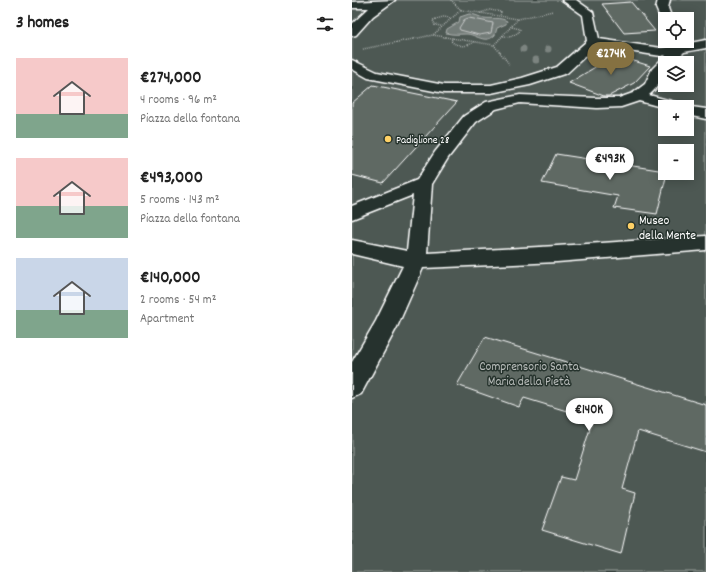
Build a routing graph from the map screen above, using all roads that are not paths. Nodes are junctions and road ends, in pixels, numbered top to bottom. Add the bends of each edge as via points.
1 (664, 0) edge
2 (384, 1) edge
3 (575, 2) edge
4 (352, 5) edge
5 (663, 12) edge
6 (352, 32) edge
7 (593, 42) junction
8 (694, 44) edge
9 (706, 44) edge
10 (670, 48) edge
11 (676, 48) edge
12 (352, 64) edge
13 (352, 71) edge
14 (373, 74) junction
15 (491, 88) junction
16 (638, 96) junction
17 (658, 102) edge
18 (491, 105) junction
19 (694, 111) edge
20 (706, 114) edge
21 (423, 184) junction
22 (352, 213) edge
23 (706, 243) edge
24 (352, 247) edge
25 (416, 261) junction
26 (352, 386) edge

1 - 5 street
2 - 4 street
2 - 6 street via 360,21
3 - 7 street via 589,14
7 - 10 street via 661,52
7 - 15 street via 562,70 525,82
8 - 9 street
11 - 16 street via 657,72 650,86
12 - 14 street
13 - 14 street
14 - 15 street via 444,89
15 - 18 street
16 - 17 street
16 - 18 street via 620,102 520,99
18 - 21 street via 470,119
19 - 20 street
21 - 22 street
21 - 25 street
23 - 25 street
24 - 25 street
25 - 26 street via 385,327

